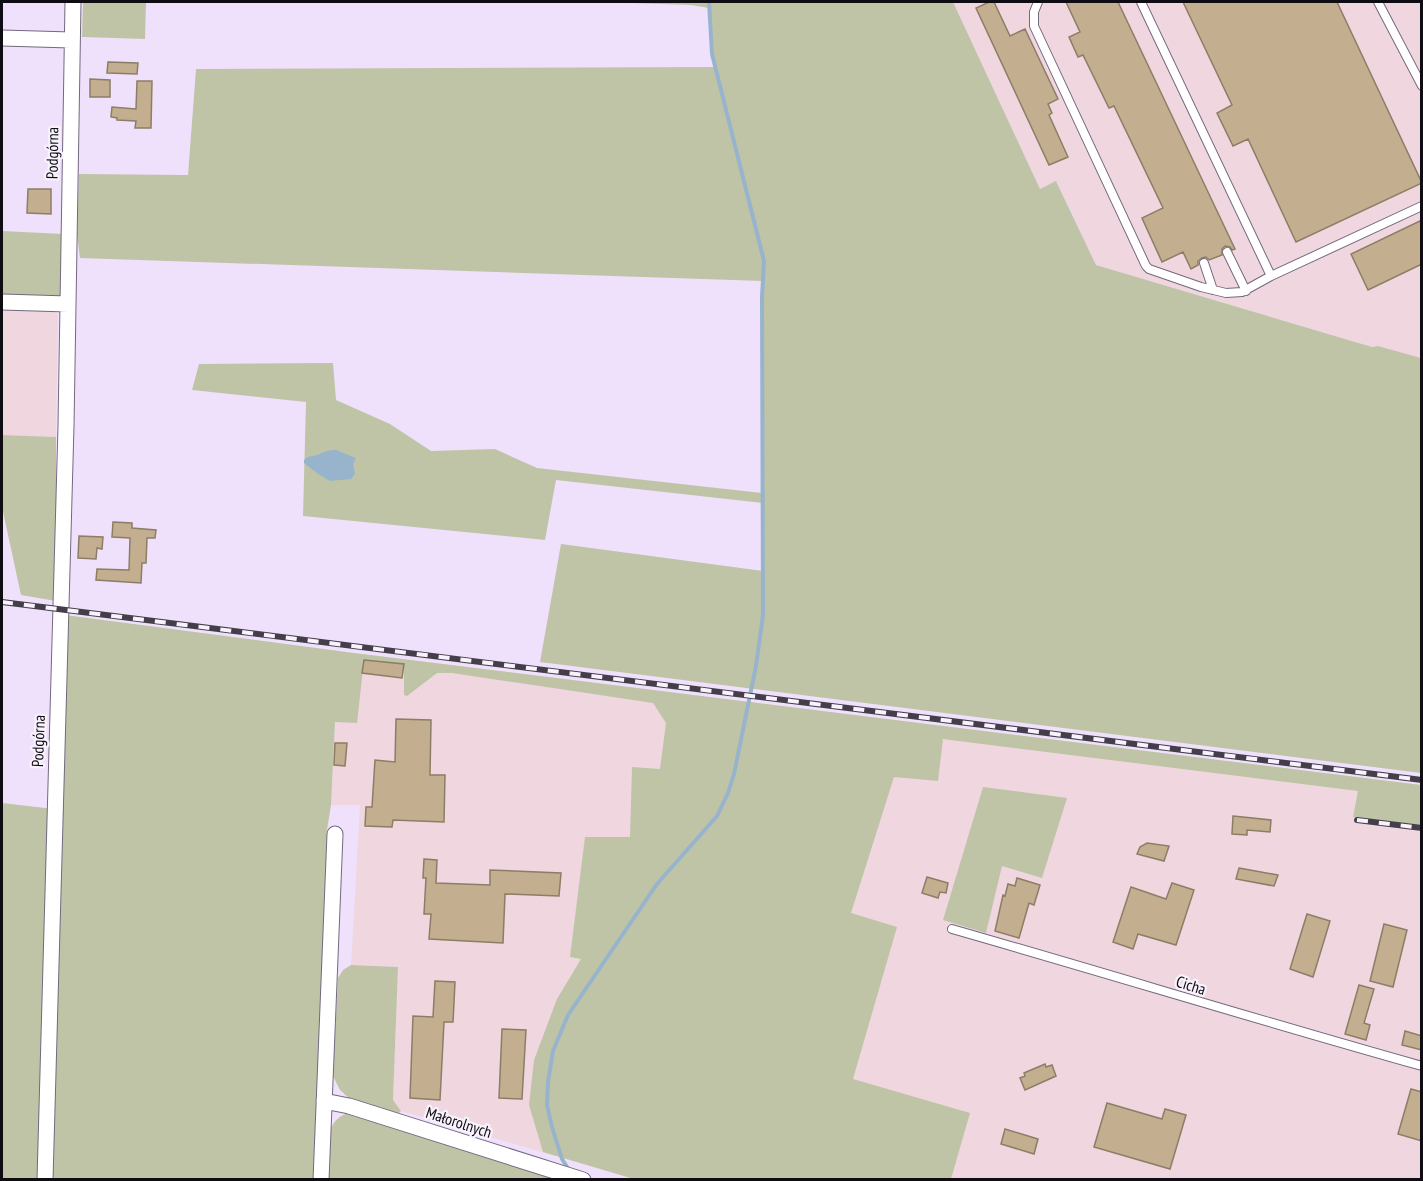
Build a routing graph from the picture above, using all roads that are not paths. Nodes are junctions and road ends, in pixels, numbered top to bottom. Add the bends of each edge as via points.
1 (73, 2) edge
2 (1038, 2) edge
3 (1141, 2) edge
4 (1378, 2) edge
5 (2, 38) edge
6 (72, 40) junction
7 (1422, 86) edge
8 (1422, 206) edge
9 (1227, 252) dead end
10 (1204, 263) dead end
11 (1271, 276) junction
12 (1213, 290) junction
13 (1246, 291) junction
14 (2, 302) edge
15 (68, 304) junction
16 (335, 834) dead end
17 (952, 929) dead end
18 (1422, 1066) edge
19 (324, 1101) junction
20 (45, 1179) edge
21 (321, 1179) edge
22 (583, 1179) edge

1 - 6 street, Podgórna
2 - 12 lane via 1034,27 1146,266
3 - 11 lane
4 - 7 lane
5 - 6 street
6 - 15 street, Podgórna
8 - 11 lane
9 - 13 lane
10 - 12 lane
11 - 13 lane
12 - 13 lane
14 - 15 street
15 - 20 street, Podgórna
16 - 19 street
17 - 18 lane, Cicha
19 - 21 street
19 - 22 street, Małorolnych

